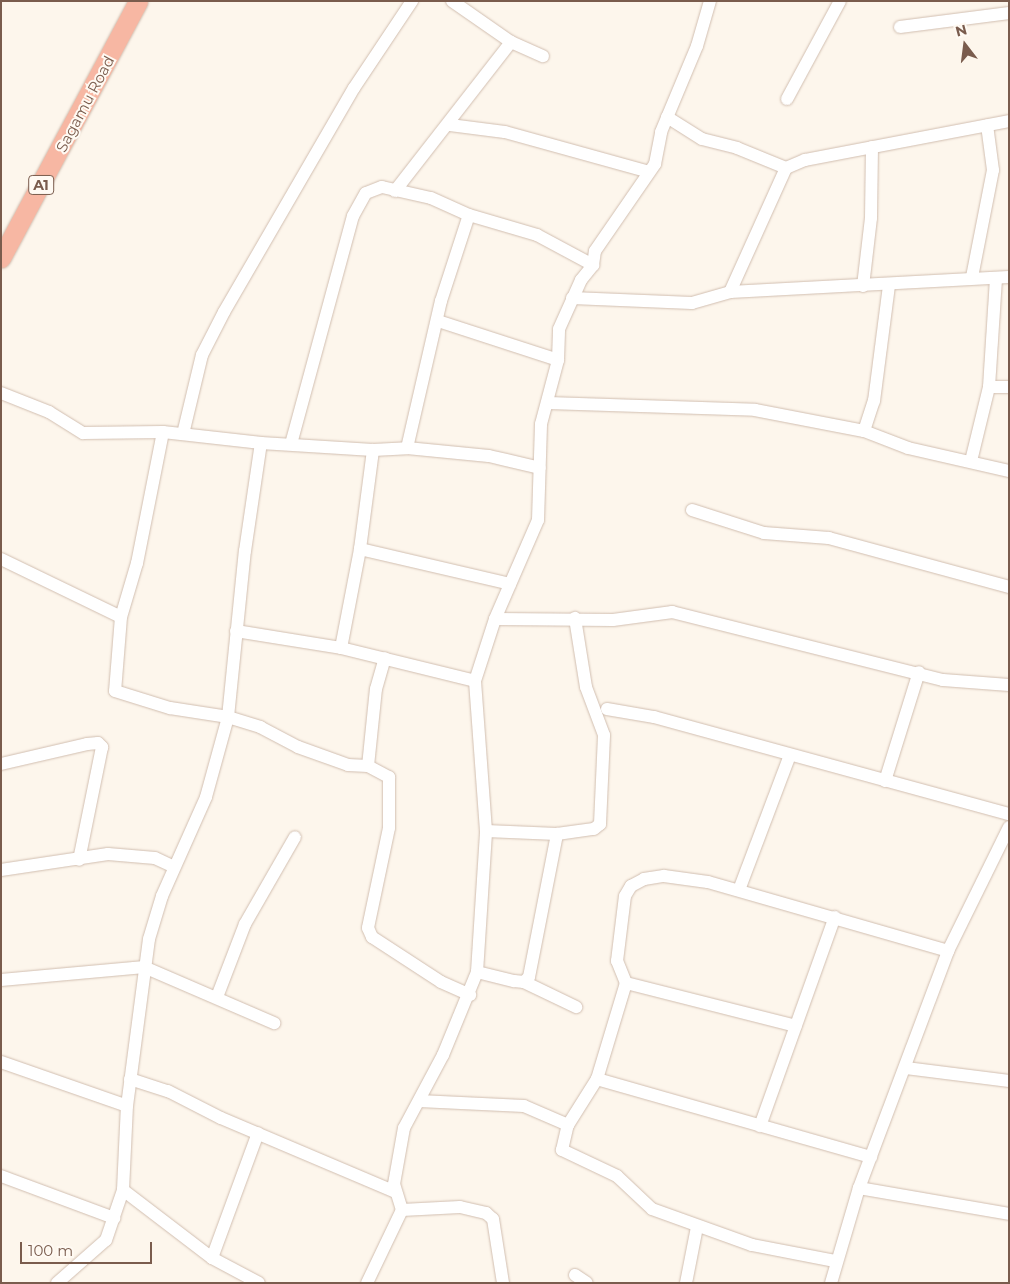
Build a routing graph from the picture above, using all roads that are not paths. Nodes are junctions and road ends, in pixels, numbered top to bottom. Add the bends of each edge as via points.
1 (138, 1) edge
2 (412, 1) edge
3 (452, 1) edge
4 (710, 1) edge
5 (840, 1) edge
6 (1009, 13) edge
7 (900, 27) dead end
8 (511, 42) junction
9 (543, 56) dead end
10 (787, 99) dead end
11 (667, 117) junction
12 (1009, 121) edge
13 (450, 125) junction
14 (986, 125) junction
15 (872, 147) junction
16 (786, 168) junction
17 (649, 172) junction
18 (395, 191) junction
19 (469, 215) junction
20 (6, 239) edge
21 (1, 258) edge
22 (593, 265) junction
23 (972, 277) junction
24 (1009, 277) edge
25 (996, 278) junction
26 (889, 285) junction
27 (862, 286) junction
28 (730, 292) junction
29 (572, 298) junction
30 (438, 321) junction
31 (558, 360) junction
32 (989, 387) junction
33 (1009, 387) edge
34 (1, 393) edge
35 (548, 403) junction
36 (864, 430) junction
37 (163, 432) junction
38 (184, 434) junction
39 (261, 443) junction
40 (291, 444) junction
41 (407, 448) junction
42 (373, 450) junction
43 (971, 461) junction
44 (540, 468) junction
45 (1009, 471) edge
46 (692, 510) dead end
47 (360, 549) junction
48 (1, 559) edge
49 (510, 584) junction
50 (1009, 587) edge
51 (121, 617) junction
52 (574, 618) junction
53 (495, 619) junction
54 (236, 631) junction
55 (342, 648) junction
56 (385, 658) junction
57 (919, 672) junction
58 (475, 681) junction
59 (1009, 685) edge
60 (607, 709) dead end
61 (228, 717) junction
62 (790, 755) junction
63 (1, 764) edge
64 (368, 766) junction
65 (885, 781) junction
66 (1009, 814) edge
67 (1009, 827) edge
68 (486, 832) junction
69 (557, 834) junction
70 (295, 838) dead end
71 (80, 860) junction
72 (174, 867) junction
73 (1, 870) edge
74 (739, 890) junction
75 (835, 918) junction
76 (948, 951) junction
77 (144, 967) junction
78 (477, 972) junction
79 (1, 980) edge
80 (524, 982) junction
81 (626, 983) junction
82 (470, 996) junction
83 (217, 997) junction
84 (576, 1008) dead end
85 (274, 1023) dead end
86 (796, 1026) junction
87 (1, 1062) edge
88 (906, 1068) junction
89 (130, 1079) junction
90 (598, 1079) junction
91 (1009, 1081) edge
92 (419, 1101) junction
93 (127, 1106) junction
94 (568, 1125) junction
95 (760, 1126) junction
96 (258, 1133) junction
97 (871, 1157) junction
98 (1, 1176) edge
99 (859, 1188) junction
100 (123, 1190) junction
101 (395, 1192) junction
102 (402, 1210) junction
103 (1009, 1214) edge
104 (114, 1218) junction
105 (697, 1227) junction
106 (212, 1258) junction
107 (835, 1261) junction
108 (575, 1275) dead end
109 (57, 1283) edge
110 (259, 1283) edge
111 (367, 1283) edge
112 (503, 1283) edge
113 (587, 1283) edge
114 (686, 1283) edge
115 (830, 1283) edge

1 - 20 highway, Sagamu Road / A1
2 - 38 street via 354,88 224,312 202,355
3 - 8 street
4 - 11 street via 697,46
5 - 10 street
6 - 7 street
8 - 9 street
8 - 13 street
11 - 16 street via 702,139 737,148
11 - 17 street via 655,164
12 - 14 street
13 - 17 street via 505,132
13 - 18 street
14 - 15 street
14 - 23 street via 993,170
15 - 16 street via 805,160
15 - 27 street via 871,218
16 - 28 street
17 - 22 street via 595,250
18 - 19 street via 431,198
18 - 40 street via 382,187 359,201
19 - 22 street via 536,235
19 - 30 street via 441,301
20 - 21 highway, Sagamu Road / A1
22 - 29 street
23 - 25 street
23 - 26 street
24 - 25 street
25 - 32 street
26 - 27 street
26 - 36 street via 874,400
27 - 28 street
28 - 29 street via 692,303
29 - 31 street via 556,338
30 - 31 street via 509,347
30 - 41 street
31 - 35 street
32 - 33 street
32 - 43 street
34 - 37 street via 48,412 83,433
35 - 36 street via 682,410 729,407
35 - 44 street via 541,424
36 - 43 street via 908,448
37 - 38 street
37 - 51 street via 137,563
38 - 39 street
39 - 40 street
39 - 54 street
40 - 42 street
41 - 42 street
41 - 44 street via 489,456
42 - 47 street
43 - 45 street
44 - 49 street via 538,520
46 - 50 street via 764,533 829,538
47 - 49 street
47 - 55 street
48 - 51 street
49 - 53 street
51 - 61 street via 115,691 170,708
52 - 53 street
52 - 57 street via 613,620 672,612
52 - 69 street via 586,687 604,735 604,814 594,829
53 - 58 street
54 - 55 street
54 - 61 street
55 - 56 street
56 - 58 street
56 - 64 street via 376,689
57 - 59 street via 943,680
57 - 65 street
58 - 68 street
60 - 62 street via 654,717
61 - 64 street via 340,762
61 - 72 street via 206,797
62 - 65 street
62 - 74 street
63 - 71 street via 98,742 102,747
64 - 82 street via 389,777 392,796 368,928 372,937 441,982
65 - 66 street
67 - 76 street
68 - 69 street
68 - 78 street
69 - 80 street via 529,977
70 - 83 street via 245,924
71 - 72 street via 124,855 155,858
71 - 73 street
72 - 77 street via 149,939
74 - 75 street
74 - 81 street via 664,876 644,878 631,886 625,896 617,962
75 - 76 street
75 - 86 street
76 - 88 street
77 - 79 street
77 - 83 street
77 - 89 street
78 - 80 street
78 - 82 street
80 - 84 street
81 - 86 street
81 - 90 street
82 - 92 street
83 - 85 street
86 - 95 street
87 - 93 street
88 - 91 street
88 - 97 street
89 - 93 street
89 - 96 street via 168,1091
90 - 94 street
90 - 95 street
92 - 94 street via 524,1106
92 - 101 street via 404,1128
93 - 100 street
94 - 105 street via 562,1150 617,1176 652,1209
95 - 97 street
96 - 101 street
96 - 106 street
97 - 99 street
98 - 104 street
99 - 103 street
99 - 107 street
100 - 104 street
100 - 106 street
101 - 102 street
102 - 111 street
102 - 112 street via 460,1207 486,1213 493,1219
104 - 109 street via 106,1240
105 - 107 street via 752,1245
105 - 114 street
106 - 110 street
107 - 115 street
108 - 113 street

